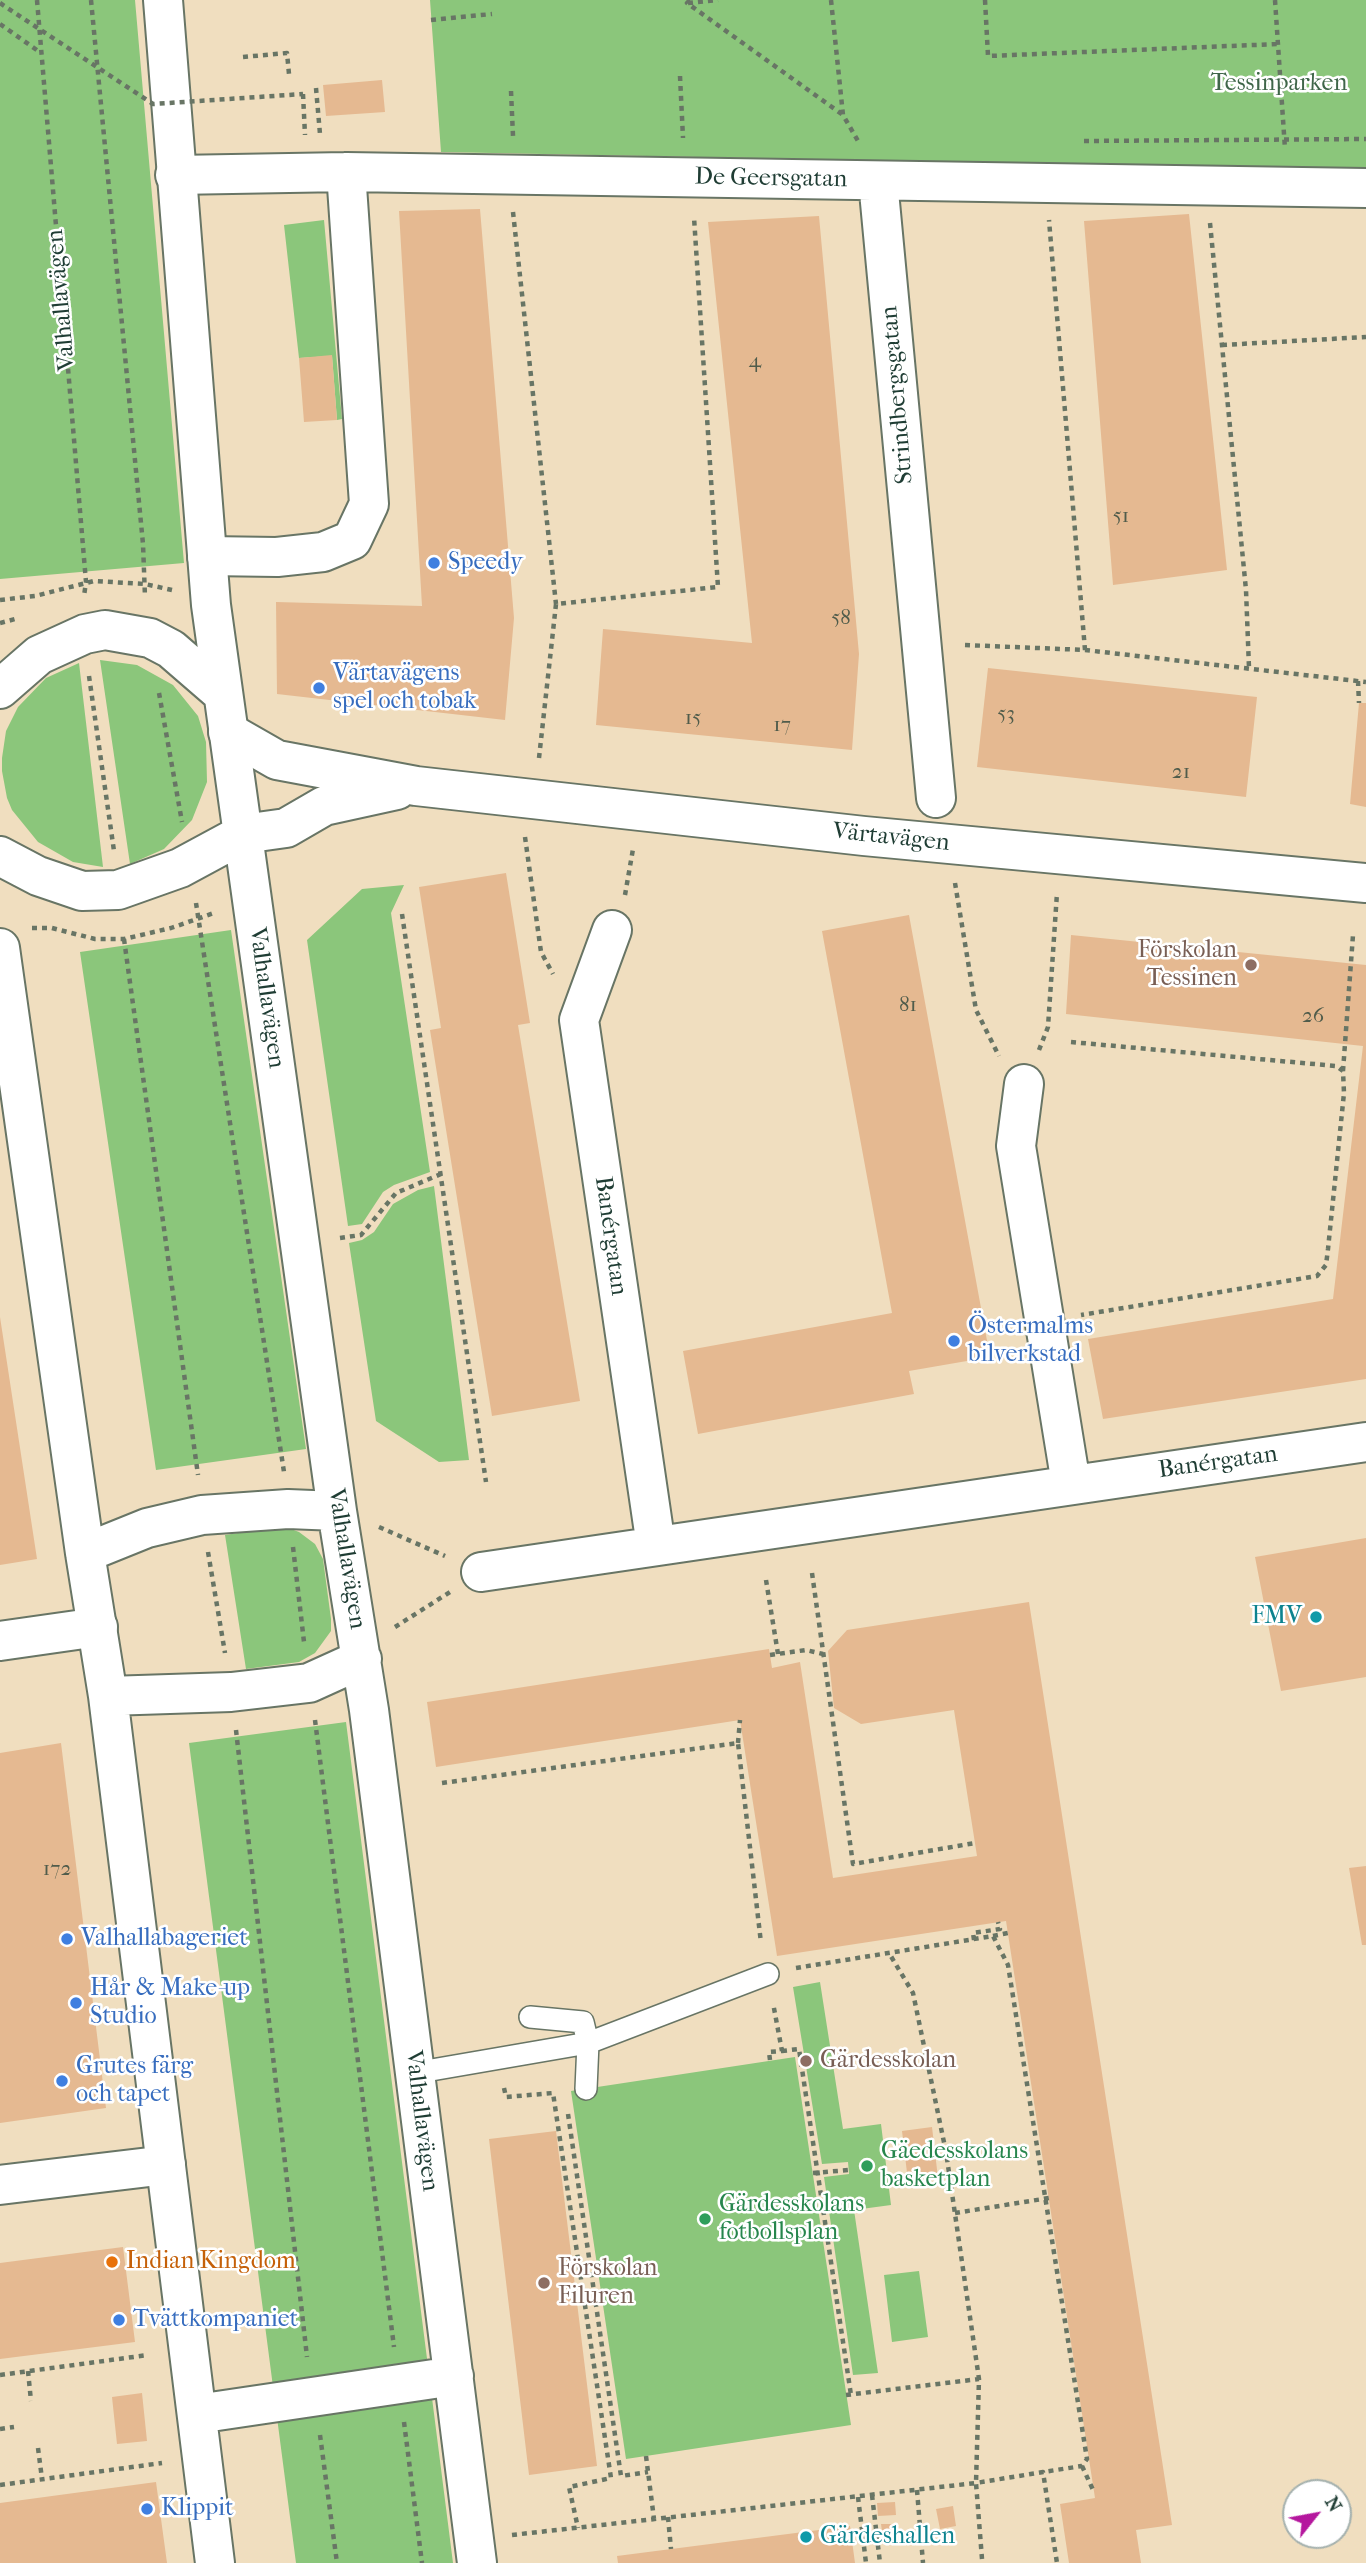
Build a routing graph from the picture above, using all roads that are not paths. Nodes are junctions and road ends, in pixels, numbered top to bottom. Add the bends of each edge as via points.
1 (163, 0) edge
2 (346, 172) junction
3 (175, 175) junction
4 (878, 180) junction
5 (1366, 188) edge
6 (207, 556) junction
7 (0, 689) edge
8 (223, 694) junction
9 (228, 732) junction
10 (416, 786) junction
11 (936, 798) dead end
12 (243, 834) junction
13 (0, 856) edge
14 (1366, 883) edge
15 (612, 930) road end
16 (0, 948) edge
17 (1024, 1084) road end
18 (1366, 1441) edge
19 (1071, 1484) junction
20 (337, 1511) junction
21 (656, 1546) junction
22 (85, 1553) junction
23 (481, 1572) road end
24 (98, 1627) junction
25 (0, 1641) edge
26 (362, 1659) junction
27 (108, 1696) junction
28 (768, 1974) road end
29 (530, 2017) dead end
30 (588, 2043) junction
31 (414, 2073) junction
32 (586, 2089) dead end
33 (166, 2165) junction
34 (0, 2185) edge
35 (454, 2376) junction
36 (197, 2414) junction
37 (215, 2563) edge
38 (477, 2563) edge

1 - 3 street, Valhallavägen
2 - 3 street, De Geersgatan
2 - 4 street, De Geersgatan via 689,196
2 - 6 street via 369,504 352,540 323,552
3 - 6 street, Valhallavägen
4 - 5 street, De Geersgatan
4 - 11 street, Strindbergsgatan
6 - 8 street, Valhallavägen
7 - 8 street via 39,655 105,630 150,638 171,649
8 - 9 street, Valhallavägen
9 - 10 street, Värtavägen via 277,760
9 - 12 street, Valhallavägen
10 - 12 street, Värtavägen via 324,806 286,828
10 - 14 street, Värtavägen via 864,836
12 - 13 street, Värtavägen via 118,890 82,891
12 - 20 street, Valhallavägen
15 - 21 street, Banérgatan via 579,1020
16 - 22 street
17 - 19 street via 1016,1146
18 - 19 street, Banérgatan
19 - 21 street, Banérgatan
20 - 22 street via 202,1515 147,1528
20 - 26 street, Valhallavägen
21 - 23 street, Banérgatan
22 - 24 street
24 - 25 street
24 - 27 street
26 - 27 street via 309,1683 231,1692
26 - 31 street, Valhallavägen
27 - 33 street
28 - 30 lane
29 - 30 lane via 583,2022
30 - 31 lane
30 - 32 lane
31 - 35 street, Valhallavägen
33 - 34 street
33 - 36 street
35 - 36 street
35 - 38 street, Valhallavägen
36 - 37 street

